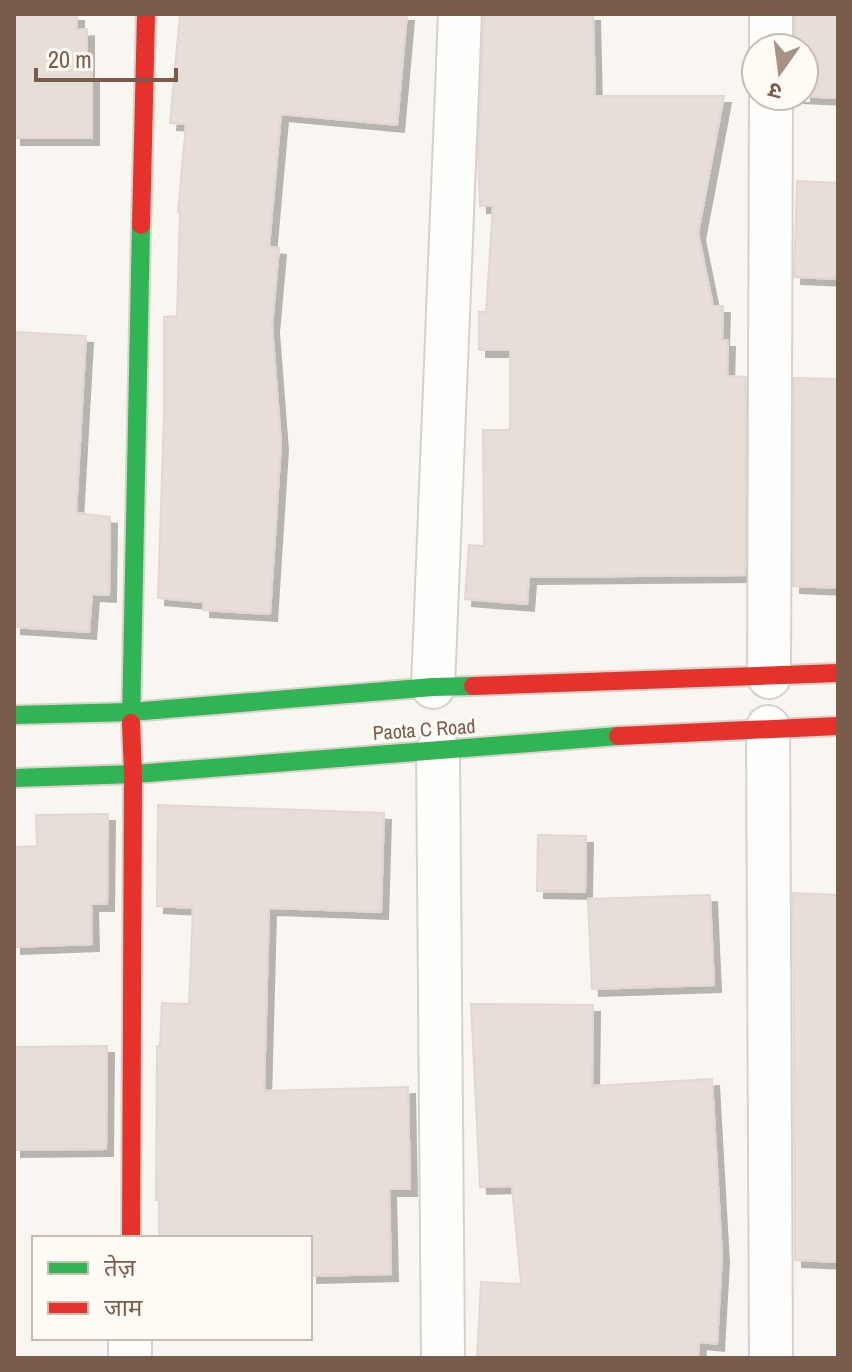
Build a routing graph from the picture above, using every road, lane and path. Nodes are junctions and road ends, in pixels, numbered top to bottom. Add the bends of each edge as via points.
1 (146, 14) edge
2 (460, 14) edge
3 (771, 112) edge
4 (838, 673) edge
5 (769, 677) junction
6 (433, 687) junction
7 (131, 712) junction
8 (14, 715) edge
9 (838, 726) edge
10 (768, 727) junction
11 (438, 750) junction
12 (133, 774) junction
13 (14, 778) edge
14 (131, 1236) edge
15 (443, 1358) edge
16 (771, 1358) edge

1 - 7 street
2 - 6 street
3 - 5 street
4 - 5 street
5 - 6 street
6 - 7 street
7 - 8 street
7 - 12 street
9 - 10 street, Paota C Road
10 - 11 street, Paota C Road
10 - 16 street
11 - 12 street, Paota C Road
11 - 15 street
12 - 13 street, Paota C Road
12 - 14 street

